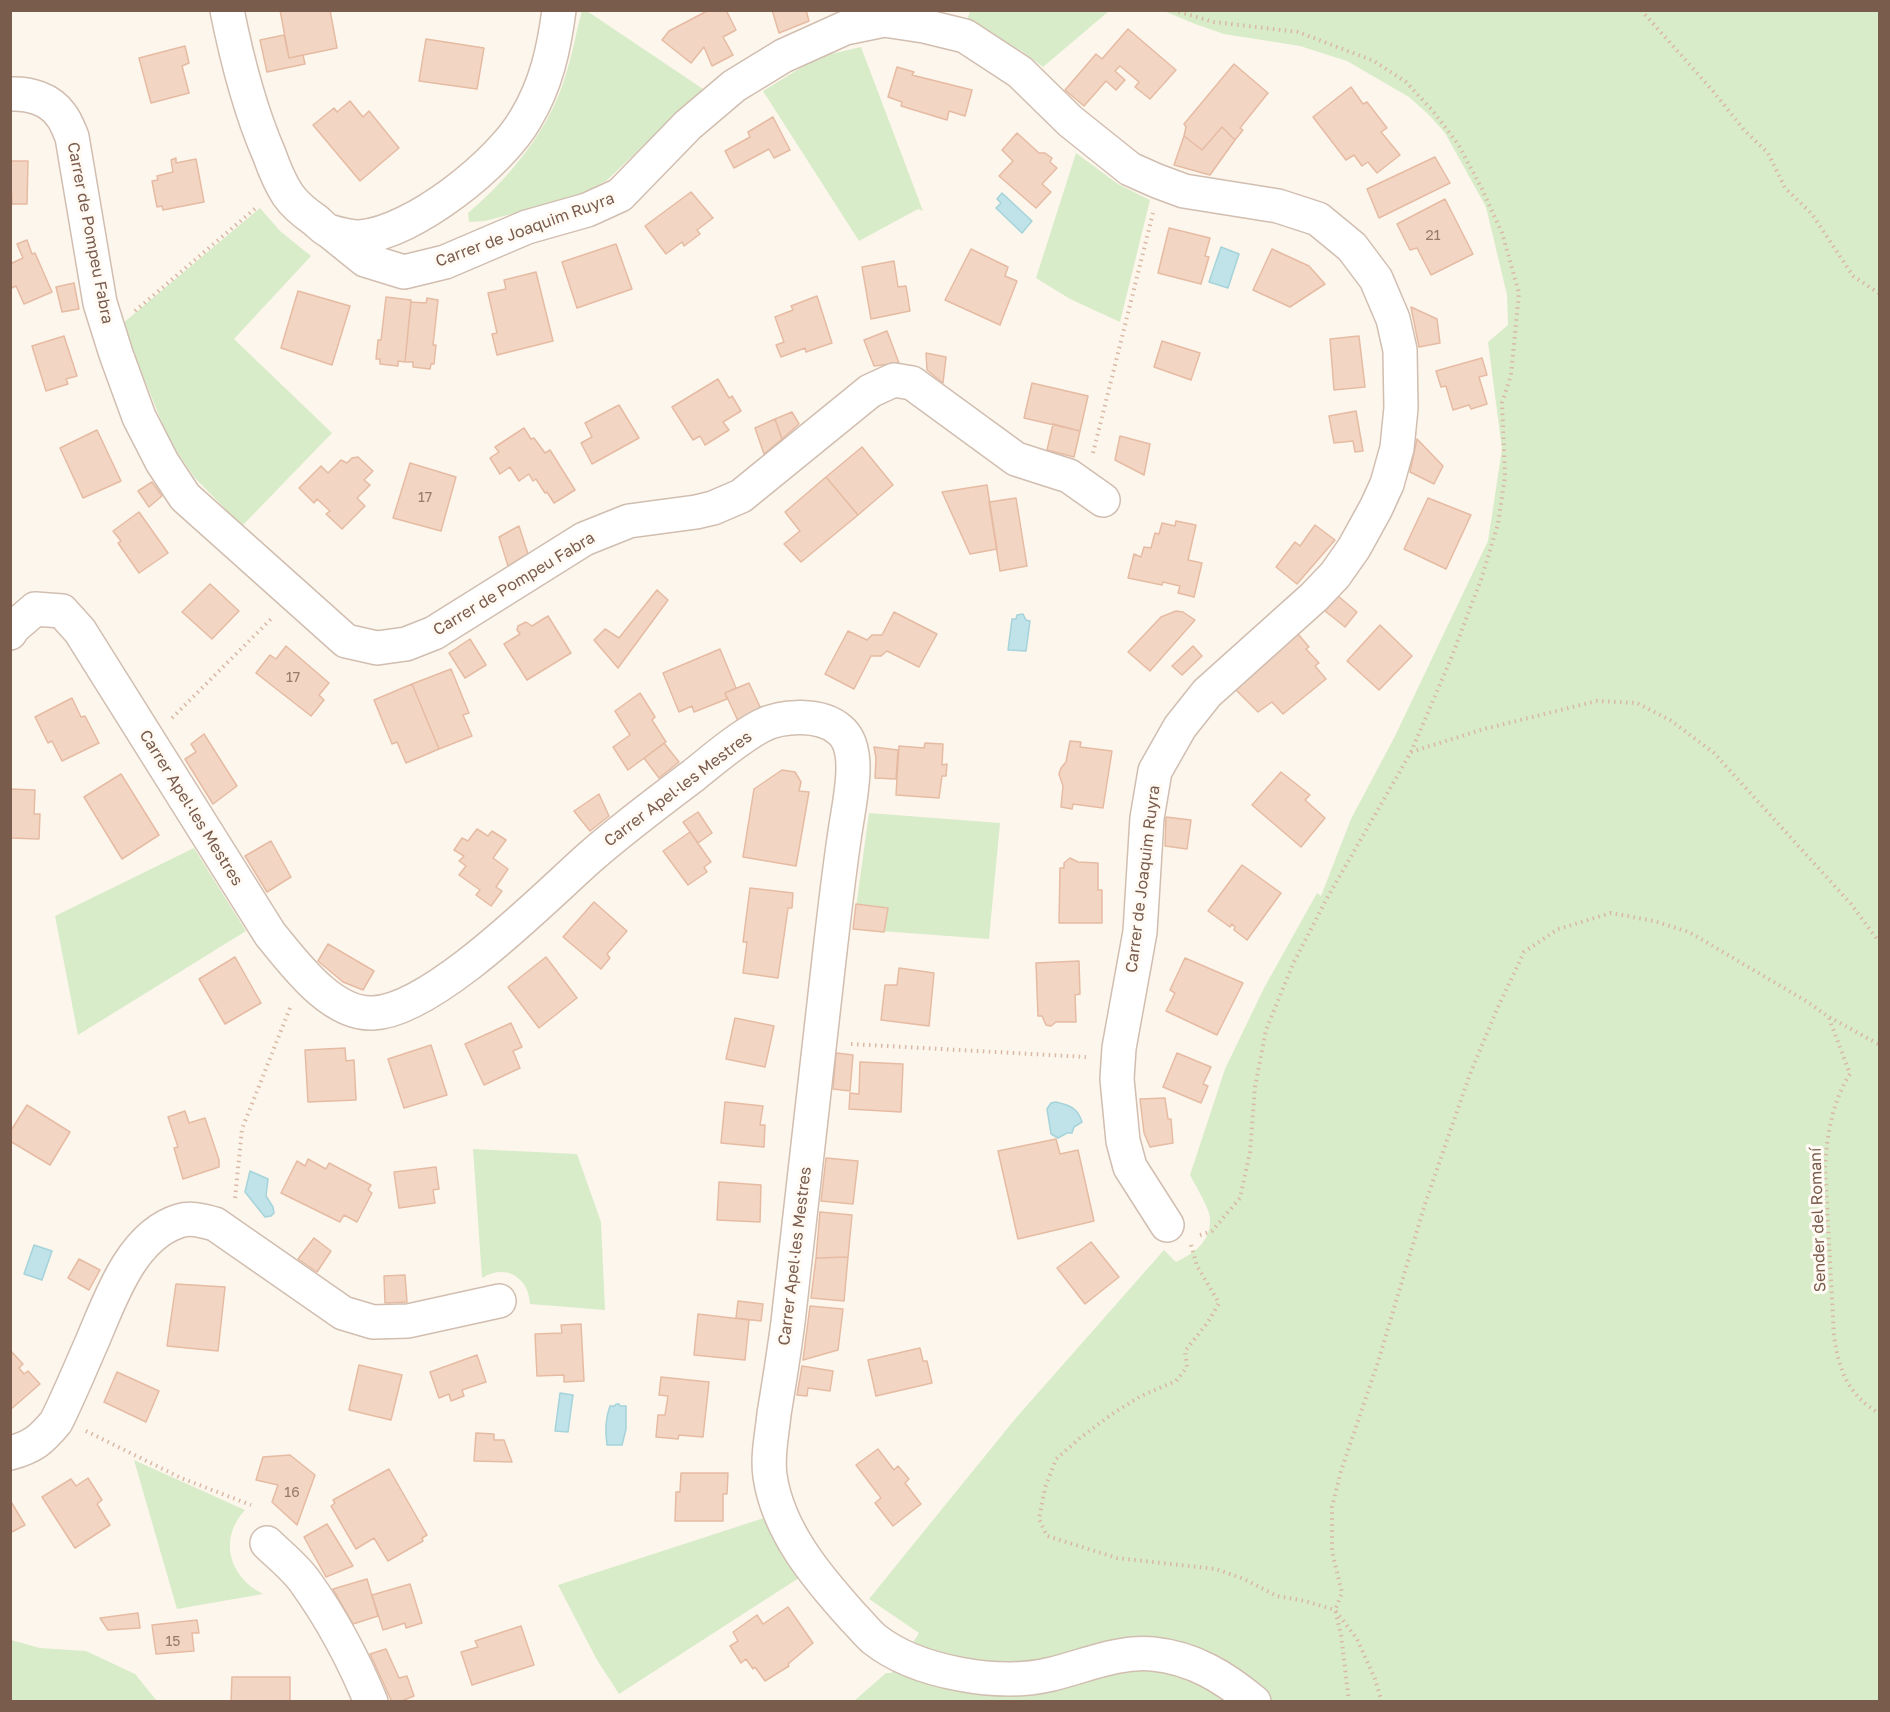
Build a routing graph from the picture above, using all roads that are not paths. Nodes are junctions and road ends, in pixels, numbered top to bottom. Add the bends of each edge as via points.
1 (227, 10) edge
2 (559, 10) edge
3 (10, 94) edge
4 (328, 231) junction
5 (1103, 500) dead end
6 (10, 633) edge
7 (1178, 1232) road end
8 (499, 1301) dead end
9 (10, 1453) edge
10 (267, 1543) dead end
11 (371, 1701) edge
12 (1254, 1701) edge

1 - 4 street, Carrer de Joaquim Ruyra via 236,55 263,142 288,195
2 - 4 street via 547,73 537,97 509,143 485,167 438,204 410,220 358,237
3 - 5 street, Carrer de Pompeu Fabra via 44,100 61,114 72,136 100,303 139,417 162,462 185,497 346,641 377,648 406,644 434,633 603,530 629,521 713,508 741,496 870,391 894,380 912,383 930,394 1016,459 1069,476
4 - 7 street, Carrer de Joaquim Ruyra via 365,260 404,272 445,262 527,227 587,210 620,195 688,125 734,86 783,56 845,28 884,20 965,36 1020,72 1070,121 1131,169 1157,182 1184,191 1278,206 1318,219 1352,247 1376,279 1393,319 1400,350 1401,408 1397,448 1387,484 1354,549 1335,575 1208,693 1180,727 1155,771 1147,818 1140,932 1119,1048 1118,1079 1123,1141 1130,1167
6 - 12 street, Carrer Apel·les Mestres via 35,609 62,611 80,631 270,934 304,975 345,1008 373,1013 404,1005 433,991 520,922 627,826 762,726 782,718 805,718 841,730 851,746 852,782 770,1446 769,1471 782,1517 794,1542 853,1616 875,1640 912,1661 994,1680 1020,1680 1128,1654 1153,1654 1180,1659 1226,1678
8 - 9 street via 408,1321 373,1322 343,1313 215,1224 191,1219 163,1228 135,1256 119,1279 56,1422 31,1447
10 - 11 street via 305,1581 335,1629

